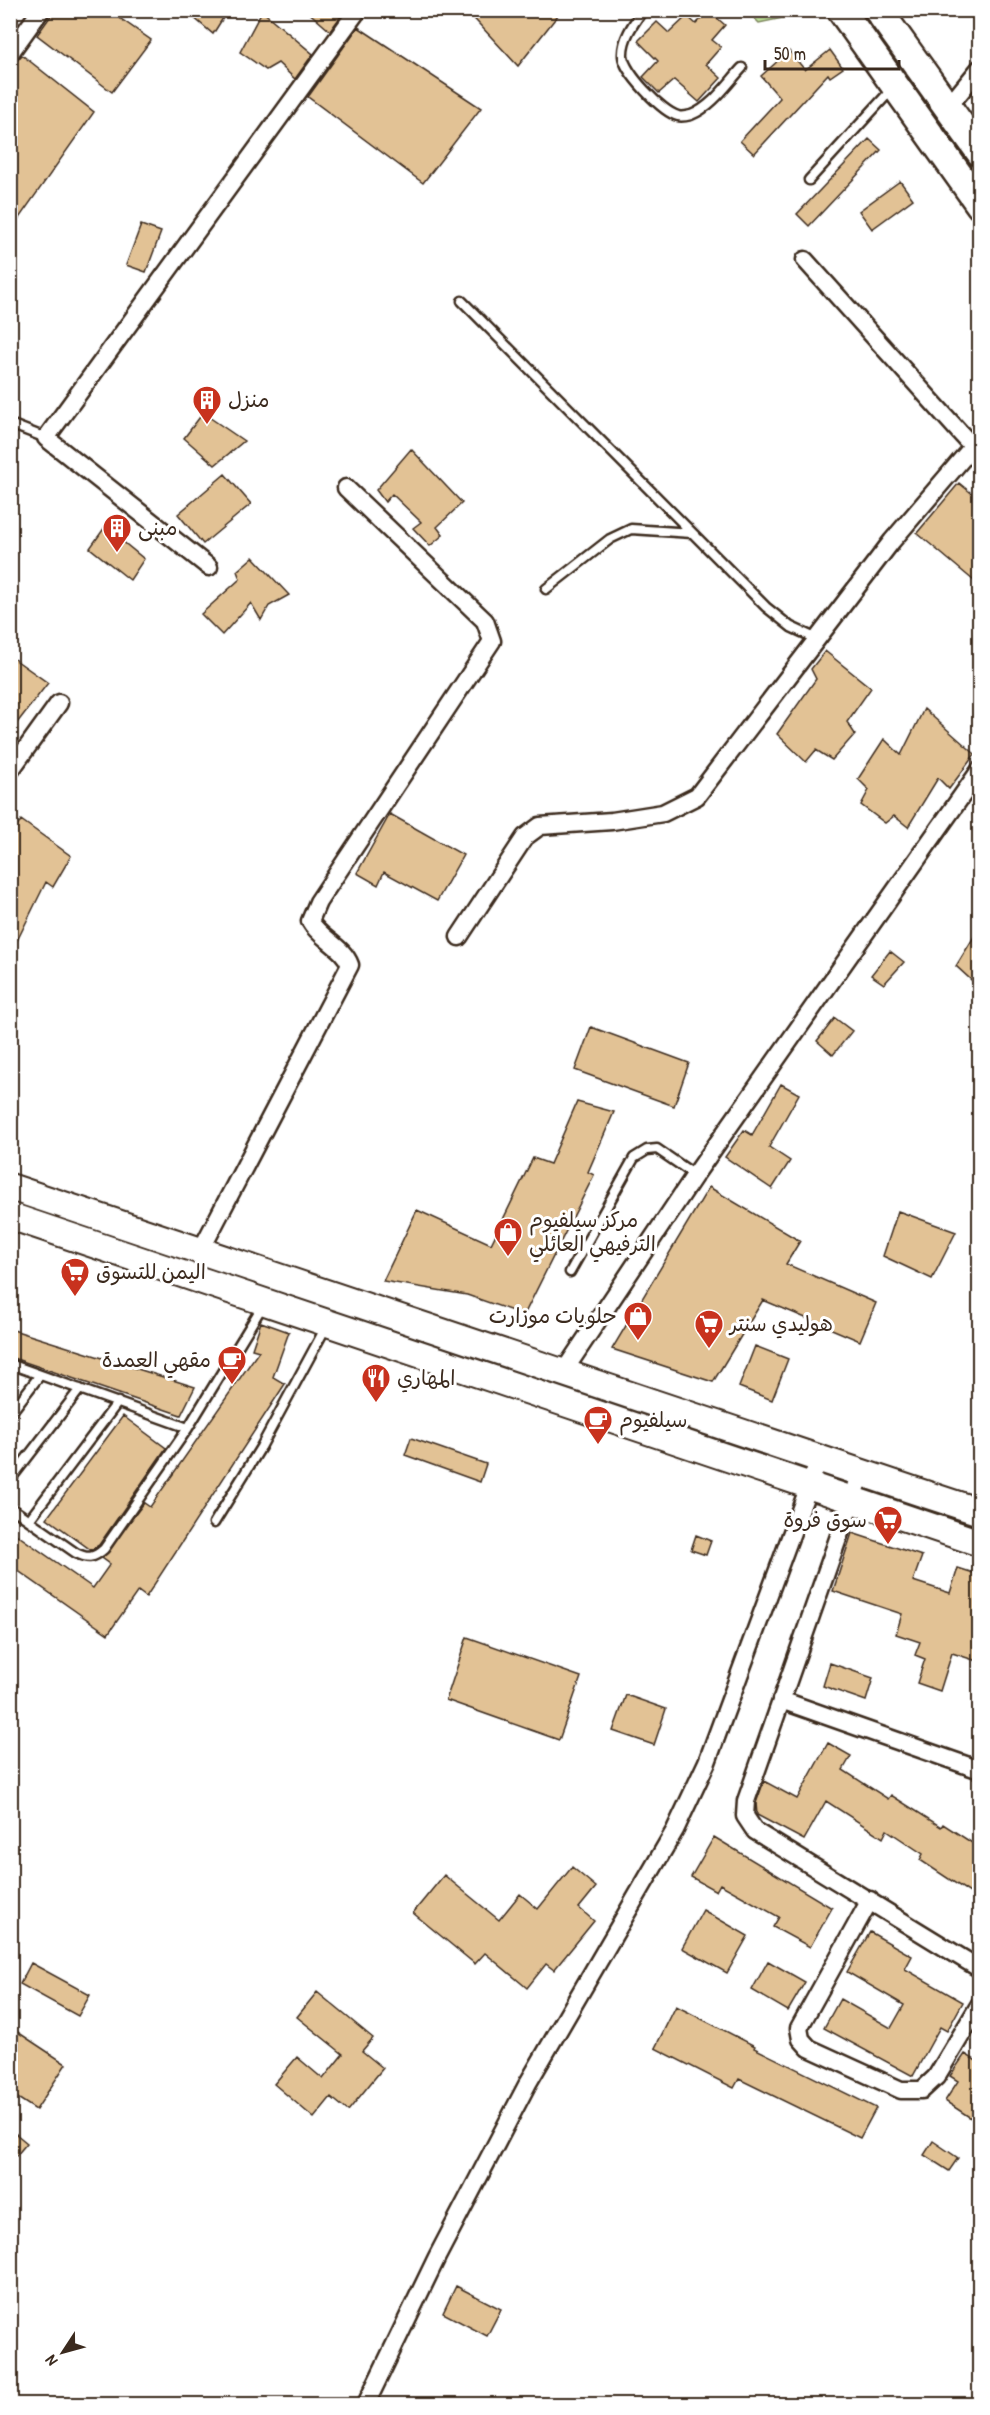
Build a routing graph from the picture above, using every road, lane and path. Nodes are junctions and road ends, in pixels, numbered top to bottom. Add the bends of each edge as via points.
1 (41, 10) edge
2 (358, 10) edge
3 (643, 10) edge
4 (878, 10) edge
5 (848, 13) edge
6 (10, 53) edge
7 (742, 68) dead end
8 (980, 68) edge
9 (895, 86) junction
10 (948, 107) junction
11 (980, 152) edge
12 (809, 180) dead end
13 (980, 205) edge
14 (805, 260) dead end
15 (462, 301) dead end
16 (10, 424) edge
17 (46, 438) junction
18 (976, 442) edge
19 (346, 488) dead end
20 (692, 533) junction
21 (209, 567) dead end
22 (546, 589) dead end
23 (817, 639) junction
24 (59, 703) dead end
25 (980, 770) edge
26 (10, 771) edge
27 (459, 937) dead end
28 (695, 1175) junction
29 (10, 1187) edge
30 (10, 1216) edge
31 (201, 1250) junction
32 (570, 1272) dead end
33 (265, 1302) junction
34 (329, 1322) junction
35 (10, 1364) edge
36 (564, 1371) junction
37 (40, 1375) junction
38 (80, 1389) junction
39 (118, 1402) junction
40 (10, 1414) edge
41 (188, 1428) junction
42 (819, 1459) junction
43 (861, 1473) junction
44 (10, 1480) edge
45 (811, 1484) junction
46 (852, 1498) junction
47 (10, 1507) edge
48 (980, 1512) edge
49 (29, 1520) junction
50 (214, 1523) dead end
51 (980, 1543) edge
52 (781, 1700) junction
53 (980, 1770) edge
54 (870, 1900) junction
55 (980, 1969) edge
56 (980, 2004) edge
57 (366, 2404) edge

1 - 6 street
2 - 17 street
3 - 7 lane via 624,42 623,57 627,72 669,112 679,117 693,114 713,100
4 - 10 highway
5 - 9 highway
8 - 10 street
9 - 12 lane
9 - 13 highway
10 - 11 highway
14 - 18 street
15 - 20 lane
16 - 17 lane
17 - 21 street
18 - 23 street via 892,541
19 - 31 street via 485,621 492,640 318,902 310,921 331,945 346,953 350,965
20 - 22 lane via 631,529 610,539
20 - 23 lane via 766,607 791,627
23 - 27 street via 697,796 663,813 540,826 525,837
24 - 26 street
25 - 28 street
28 - 32 lane via 657,1149 646,1150 634,1158
28 - 36 street
29 - 31 main road
30 - 33 main road
31 - 36 main road
33 - 34 main road
33 - 41 lane
34 - 45 main road
34 - 50 lane via 282,1411
35 - 37 lane
36 - 42 main road
37 - 38 lane
37 - 40 lane
38 - 39 lane
38 - 44 lane
39 - 41 lane
39 - 49 lane
41 - 49 lane via 96,1556 86,1558 76,1553
42 - 43 main road
42 - 45 street
43 - 46 street
43 - 48 main road
45 - 46 main road
45 - 57 street via 707,1762 675,1830 528,2083
46 - 51 main road
46 - 52 street
47 - 49 lane
52 - 53 street
52 - 54 street via 746,1801 745,1816 755,1830
54 - 55 street
54 - 56 street via 799,2028 808,2048 901,2090 922,2090 936,2077

